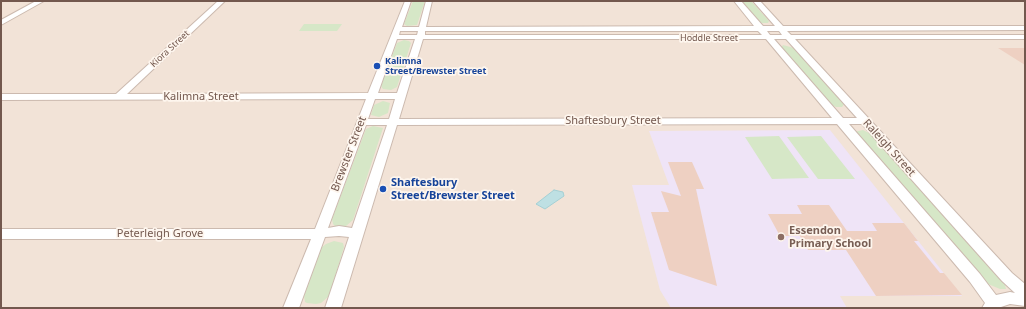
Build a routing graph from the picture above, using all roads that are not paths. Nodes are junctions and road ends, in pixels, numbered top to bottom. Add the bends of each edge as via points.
1 (41, 1) edge
2 (222, 1) edge
3 (408, 1) edge
4 (429, 1) edge
5 (737, 1) edge
6 (756, 1) edge
7 (1, 23) edge
8 (1025, 28) edge
9 (761, 29) junction
10 (781, 29) junction
11 (395, 33) junction
12 (421, 33) junction
13 (1025, 37) edge
14 (769, 38) junction
15 (789, 38) junction
16 (400, 96) junction
17 (1, 97) edge
18 (118, 97) junction
19 (371, 97) junction
20 (839, 121) junction
21 (864, 121) junction
22 (362, 122) junction
23 (392, 122) junction
24 (357, 233) junction
25 (1, 234) edge
26 (319, 234) junction
27 (1025, 293) edge
28 (1025, 300) edge
29 (992, 306) edge
30 (291, 308) edge
31 (333, 308) edge

1 - 7 street
2 - 18 street, Kiora Street
3 - 11 street, Brewster Street
4 - 12 street
5 - 9 street, Raleigh Street
6 - 10 street, Raleigh Street
8 - 10 street, Hoddle Street
9 - 10 street, Hoddle Street
9 - 12 street, Hoddle Street
9 - 14 street, Raleigh Street
10 - 15 street, Raleigh Street
11 - 12 street, Hoddle Street
11 - 19 street, Brewster Street
12 - 14 street, Hoddle Street
12 - 16 street
13 - 15 street, Hoddle Street
14 - 15 street, Hoddle Street
14 - 20 street, Raleigh Street
15 - 21 street, Raleigh Street
16 - 19 street, Kalimna Street
16 - 23 street
17 - 18 street, Kalimna Street
18 - 19 street, Kalimna Street
19 - 22 street, Brewster Street
20 - 21 street, Shaftesbury Street
20 - 23 street, Shaftesbury Street
20 - 29 street, Raleigh Street via 975,278
21 - 27 street, Raleigh Street via 1007,277
22 - 23 street, Shaftesbury Street
22 - 26 street, Brewster Street
23 - 24 street
24 - 26 street, Peterleigh Grove via 341,237
24 - 31 street
25 - 26 street, Peterleigh Grove
26 - 30 street, Brewster Street
28 - 29 street via 1010,298 1000,300

